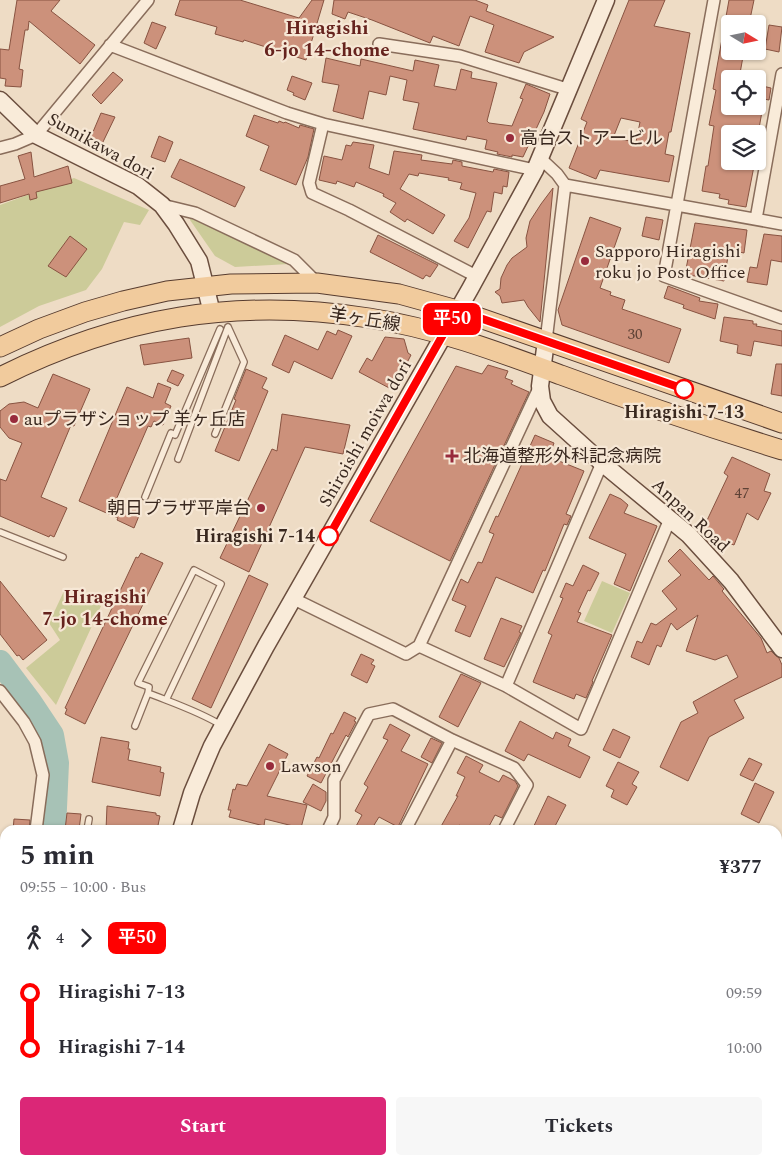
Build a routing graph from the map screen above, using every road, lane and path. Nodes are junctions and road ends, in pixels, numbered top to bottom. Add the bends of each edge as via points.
1 (148, 0) edge
2 (606, 0) edge
3 (714, 0) edge
4 (379, 44) dead end
5 (110, 45) junction
6 (782, 74) edge
7 (570, 90) junction
8 (0, 100) edge
9 (323, 124) junction
10 (36, 134) junction
11 (0, 148) edge
12 (538, 165) junction
13 (565, 185) junction
14 (676, 204) junction
15 (162, 205) junction
16 (756, 219) junction
17 (782, 224) edge
18 (476, 276) junction
19 (317, 283) junction
20 (205, 286) junction
21 (457, 310) junction
22 (782, 318) edge
23 (216, 321) junction
24 (443, 335) junction
25 (546, 341) junction
26 (0, 347) edge
27 (0, 377) edge
28 (542, 377) junction
29 (782, 423) edge
30 (215, 434) dead end
31 (782, 450) edge
32 (178, 459) dead end
33 (602, 463) junction
34 (145, 496) dead end
35 (670, 519) junction
36 (0, 532) edge
37 (63, 557) dead end
38 (294, 599) junction
39 (419, 646) junction
40 (782, 649) edge
41 (506, 686) junction
42 (0, 691) edge
43 (148, 692) junction
44 (166, 700) junction
45 (135, 726) dead end
46 (223, 726) junction
47 (452, 740) junction
48 (89, 819) dead end
49 (37, 825) edge
50 (88, 825) edge
51 (183, 825) edge
52 (330, 825) edge
53 (408, 825) edge
54 (507, 825) edge

1 - 5 street
2 - 7 main road, Shiroishi moiwa dori
3 - 14 street
4 - 7 street via 460,56
5 - 9 street
5 - 10 street
6 - 16 street
7 - 12 main road, Shiroishi moiwa dori
8 - 10 main road, Sumikawa dori
9 - 12 street
9 - 18 street via 309,183 312,193
10 - 11 street
10 - 15 main road, Sumikawa dori via 138,186
12 - 13 street via 558,174
12 - 18 main road, Shiroishi moiwa dori
13 - 14 street
13 - 25 street
14 - 16 street
14 - 22 street via 664,276
15 - 19 street via 194,213 294,260
15 - 20 main road, Sumikawa dori via 199,261
16 - 17 street
18 - 21 main road, Shiroishi moiwa dori
19 - 20 main road, 羊ヶ丘線
19 - 21 main road, 羊ヶ丘線 via 399,294
20 - 23 main road, Sumikawa dori
20 - 26 main road, 羊ヶ丘線 via 167,291 85,312
21 - 24 main road, Shiroishi moiwa dori
21 - 25 main road, 羊ヶ丘線
23 - 24 main road, 羊ヶ丘線 via 266,309 371,318
23 - 27 main road, 羊ヶ丘線 via 164,320 122,329 85,340
23 - 34 lane via 175,435 171,433
24 - 28 main road, 羊ヶ丘線
24 - 38 main road, Shiroishi moiwa dori
25 - 28 main road, Anpan Road
25 - 29 main road, 羊ヶ丘線
28 - 31 main road, 羊ヶ丘線
28 - 33 main road, Anpan Road via 542,401 550,416
28 - 39 street
30 - 32 lane via 244,362 228,327
33 - 35 main road, Anpan Road
33 - 41 street
35 - 40 main road, Anpan Road via 689,535 730,581
35 - 41 street via 582,729
36 - 37 lane
38 - 39 street via 406,654
38 - 46 main road, Shiroishi moiwa dori
39 - 41 street
42 - 49 street via 36,742 43,775
43 - 44 lane
43 - 44 lane via 148,687 138,682 194,570 222,584
43 - 45 lane
44 - 46 lane
46 - 51 main road, Shiroishi moiwa dori via 192,794
47 - 52 street via 393,709 369,714 334,780 334,817
47 - 53 street
47 - 54 street via 514,768 527,785
48 - 50 lane

